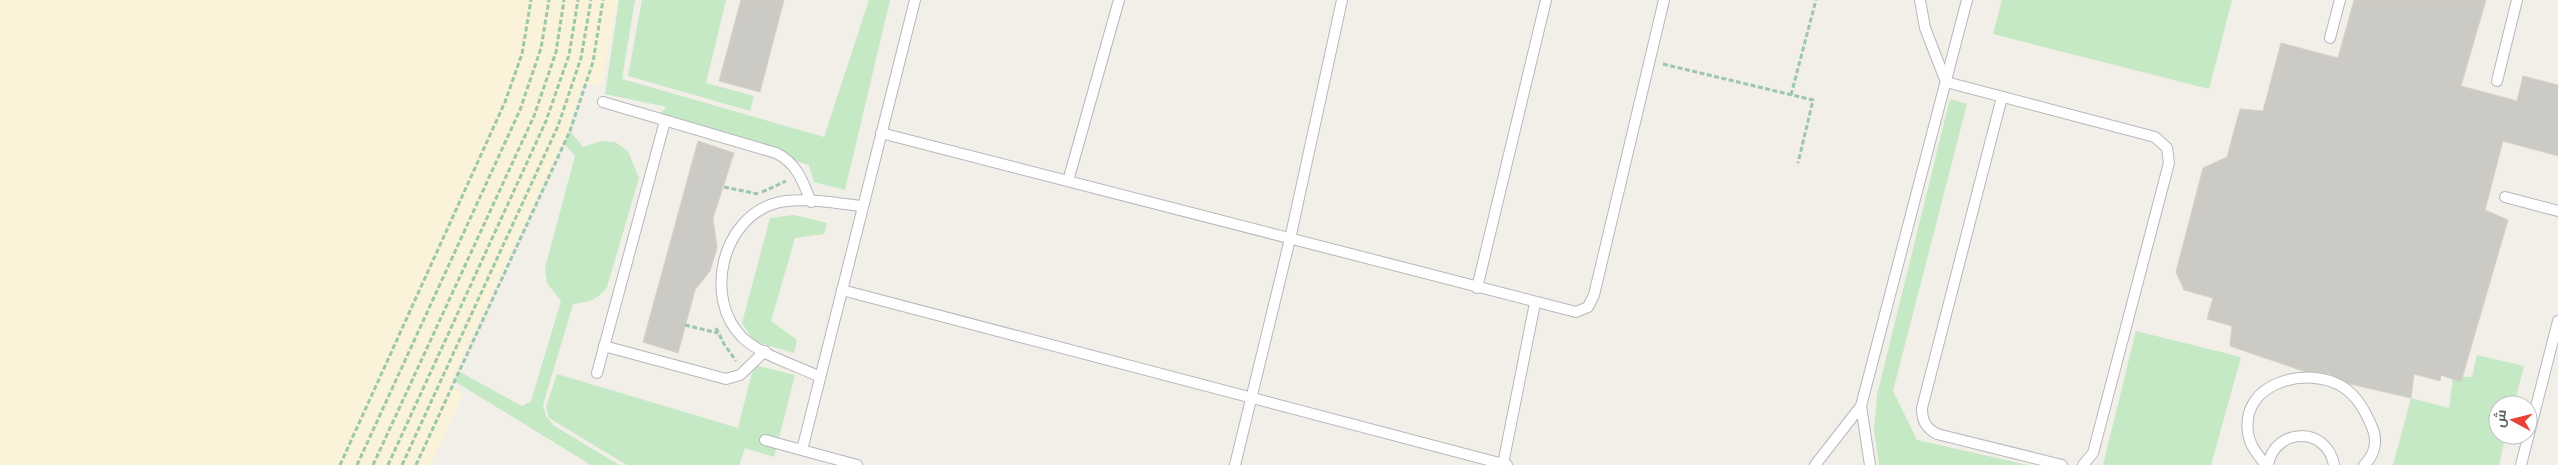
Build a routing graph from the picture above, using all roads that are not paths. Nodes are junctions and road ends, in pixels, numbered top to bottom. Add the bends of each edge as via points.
1 (915, 0) edge
2 (1119, 0) edge
3 (1342, 0) edge
4 (1546, 0) edge
5 (1664, 0) edge
6 (1920, 0) edge
7 (1967, 0) edge
8 (2340, 0) edge
9 (2517, 0) edge
10 (2330, 38) dead end
11 (2497, 81) dead end
12 (1946, 82) junction
13 (2002, 97) junction
14 (603, 102) dead end
15 (665, 120) junction
16 (881, 133) junction
17 (1068, 181) junction
18 (2506, 197) dead end
19 (811, 202) junction
20 (863, 206) junction
21 (2558, 211) edge
22 (1290, 239) junction
23 (1477, 288) junction
24 (842, 290) junction
25 (1535, 303) junction
26 (2558, 321) edge
27 (604, 346) junction
28 (765, 351) junction
29 (597, 373) dead end
30 (820, 377) junction
31 (1251, 398) junction
32 (1860, 406) junction
33 (764, 440) dead end
34 (802, 450) junction
35 (1505, 464) edge
36 (857, 465) edge
37 (1235, 465) edge
38 (1815, 465) edge
39 (1870, 465) edge
40 (2062, 465) edge
41 (2084, 465) edge
42 (2267, 465) edge
43 (2334, 465) edge
44 (2364, 465) edge
45 (2521, 465) edge

1 - 16 lane
2 - 17 lane
3 - 22 lane
4 - 23 lane
5 - 25 lane via 1592,302 1576,312
6 - 12 lane via 1924,28
7 - 12 lane
8 - 10 lane
9 - 11 lane
12 - 13 lane
12 - 32 lane
13 - 40 lane via 1922,416 1925,424 1937,434
13 - 41 lane via 2156,137 2164,144 2169,156 2093,454
14 - 15 lane
15 - 19 lane via 784,157 796,170
15 - 27 lane
16 - 17 lane
16 - 20 lane
17 - 22 lane
18 - 21 lane
19 - 20 lane
19 - 28 lane via 778,202 748,217 737,229 726,260 721,289 727,316 743,338
20 - 24 lane
22 - 23 lane
22 - 31 lane
23 - 25 lane
24 - 30 lane
24 - 31 lane
25 - 35 lane
26 - 45 lane
27 - 28 lane via 726,379 740,375
27 - 29 lane
28 - 30 lane
30 - 34 lane
31 - 35 lane
31 - 37 lane
32 - 38 lane
32 - 39 lane
33 - 34 lane
34 - 36 lane
42 - 43 lane via 2278,444 2301,435 2324,444
42 - 44 lane via 2252,446 2248,432 2251,408 2255,399 2270,387 2292,378 2306,377 2343,387 2360,403 2374,430 2375,440 2371,456

